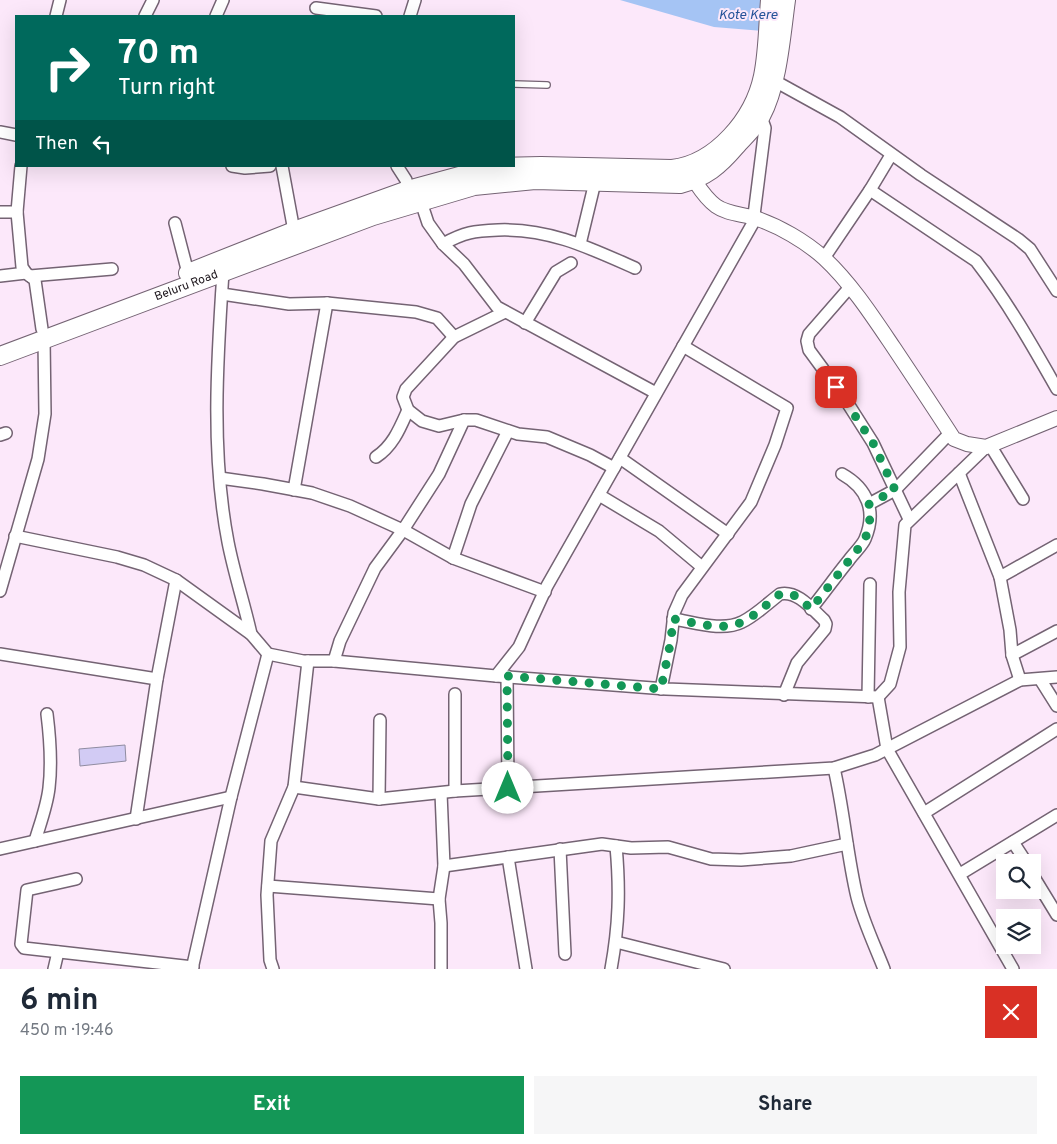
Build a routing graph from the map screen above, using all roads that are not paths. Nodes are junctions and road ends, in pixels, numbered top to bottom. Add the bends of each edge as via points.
1 (60, 0) edge
2 (153, 0) edge
3 (223, 0) edge
4 (416, 0) edge
5 (770, 0) edge
6 (786, 0) edge
7 (316, 8) dead end
8 (56, 15) edge
9 (146, 15) edge
10 (216, 15) edge
11 (368, 15) edge
12 (410, 15) edge
13 (773, 80) junction
14 (515, 84) edge
15 (547, 85) dead end
16 (761, 116) junction
17 (0, 132) edge
18 (15, 135) edge
19 (891, 155) junction
20 (21, 167) edge
21 (238, 167) edge
22 (258, 167) edge
23 (282, 167) edge
24 (398, 167) edge
25 (495, 167) edge
26 (515, 167) edge
27 (694, 180) junction
28 (595, 182) junction
29 (870, 190) junction
30 (415, 196) junction
31 (0, 212) edge
32 (17, 212) junction
33 (754, 217) junction
34 (175, 223) dead end
35 (294, 231) junction
36 (443, 244) junction
37 (580, 244) junction
38 (824, 258) junction
39 (571, 263) dead end
40 (635, 268) dead end
41 (112, 269) dead end
42 (223, 272) junction
43 (188, 273) junction
44 (28, 274) junction
45 (0, 276) edge
46 (850, 287) junction
47 (1057, 291) edge
48 (222, 294) junction
49 (327, 303) junction
50 (505, 312) junction
51 (525, 323) junction
52 (43, 334) junction
53 (454, 337) junction
54 (0, 344) edge
55 (682, 346) junction
56 (0, 356) edge
57 (1057, 389) edge
58 (656, 393) junction
59 (408, 410) junction
60 (1057, 418) edge
61 (464, 420) junction
62 (508, 431) junction
63 (950, 433) junction
64 (988, 446) junction
65 (376, 457) dead end
66 (620, 458) junction
67 (614, 468) junction
68 (959, 473) junction
69 (842, 474) dead end
70 (220, 478) junction
71 (294, 490) junction
72 (895, 490) junction
73 (599, 495) junction
74 (1023, 499) dead end
75 (869, 504) junction
76 (909, 519) junction
77 (403, 530) junction
78 (728, 534) junction
79 (15, 536) junction
80 (1057, 545) edge
81 (453, 558) junction
82 (702, 567) junction
83 (1000, 577) junction
84 (176, 580) junction
85 (870, 584) dead end
86 (0, 591) edge
87 (545, 592) junction
88 (811, 609) junction
89 (673, 619) junction
90 (1057, 631) edge
91 (251, 634) junction
92 (0, 654) edge
93 (268, 654) junction
94 (1012, 655) junction
95 (308, 661) junction
96 (334, 661) junction
97 (502, 676) junction
98 (1057, 677) edge
99 (157, 679) junction
100 (1040, 679) junction
101 (1020, 680) junction
102 (661, 689) junction
103 (455, 694) dead end
104 (784, 695) junction
105 (873, 697) junction
106 (1057, 706) edge
107 (47, 714) dead end
108 (380, 720) dead end
109 (1057, 729) edge
110 (887, 749) junction
111 (834, 768) junction
112 (294, 787) junction
113 (508, 788) junction
114 (455, 792) junction
115 (440, 793) junction
116 (231, 797) junction
117 (379, 799) junction
118 (924, 813) junction
119 (1057, 815) edge
120 (136, 819) junction
121 (35, 841) junction
122 (1013, 842) junction
123 (847, 844) junction
124 (616, 846) junction
125 (560, 849) junction
126 (0, 850) edge
127 (1021, 854) edge
128 (508, 857) junction
129 (444, 866) junction
130 (960, 874) junction
131 (76, 879) dead end
132 (268, 886) junction
133 (1041, 888) edge
134 (439, 899) junction
135 (1057, 914) edge
136 (616, 942) junction
137 (58, 952) junction
138 (565, 954) dead end
139 (694, 966) edge
140 (192, 968) edge
141 (54, 969) edge
142 (273, 969) edge
143 (441, 969) edge
144 (526, 969) edge
145 (611, 969) edge
146 (724, 969) edge
147 (884, 969) edge
148 (1013, 969) edge

1 - 8 street
2 - 9 street
3 - 10 street
4 - 12 street
5 - 26 highway via 763,76 756,99 741,123 708,156 685,168 672,169
6 - 13 highway
7 - 11 street
13 - 16 highway
13 - 19 street via 840,117
14 - 15 lane
16 - 27 highway via 726,159 710,173
16 - 33 street via 765,128
17 - 18 street
19 - 29 street
19 - 47 street via 1018,238 1030,248
20 - 32 street
21 - 22 street
23 - 35 street
24 - 30 street
25 - 30 highway
27 - 28 highway via 680,184
27 - 33 street via 717,207
28 - 30 highway via 497,182
28 - 37 street
29 - 38 street
29 - 57 street via 976,261
30 - 35 highway
30 - 36 street
30 - 42 highway, Beluru Road via 373,216
31 - 32 street
32 - 44 street via 22,267
33 - 38 street via 773,225
33 - 55 street
34 - 43 street
35 - 43 highway
36 - 37 street via 472,231 520,229
36 - 50 street via 464,264 497,307
37 - 40 street
38 - 46 street
39 - 51 street via 556,272
41 - 44 street
42 - 48 street
42 - 52 highway, Beluru Road
43 - 52 highway
44 - 45 street
44 - 52 street via 34,280
46 - 63 street via 878,323
46 - 72 street via 809,334 807,341 809,350 873,443
48 - 49 street via 289,304
48 - 70 street via 218,356
49 - 53 street via 416,312 437,318
49 - 71 street
50 - 51 street
50 - 53 street
51 - 58 street
52 - 54 highway
52 - 56 highway, Beluru Road
52 - 79 street via 45,414 38,459
53 - 59 street via 406,389 403,397
55 - 58 street
55 - 78 street via 787,408 751,502
58 - 66 street
59 - 61 street via 422,421 439,426
59 - 65 street via 398,433 385,451
60 - 64 street
61 - 62 street via 476,420
61 - 77 street via 438,474
62 - 67 street via 547,437
62 - 81 street via 471,504
63 - 64 street via 960,442
63 - 72 street
64 - 68 street
64 - 74 street
66 - 67 street
66 - 78 street
67 - 73 street
68 - 76 street
68 - 83 street
69 - 75 street via 853,480
70 - 71 street
70 - 91 street via 228,542
71 - 77 street via 350,506
72 - 75 street
72 - 76 street
73 - 82 street via 659,531
73 - 87 street
75 - 88 street via 871,510 865,540
76 - 105 street via 903,532 900,647 890,684
77 - 81 street
77 - 96 street via 375,568 340,641
78 - 82 street
79 - 84 street via 117,557
79 - 86 street
80 - 83 street
81 - 87 street
82 - 89 street via 682,595
83 - 94 street
84 - 91 street
84 - 99 street
85 - 105 street
87 - 97 street
88 - 89 street via 794,594 786,593 780,594 743,622 733,625
88 - 104 street via 824,620 825,629 797,663
89 - 102 street
90 - 94 street
91 - 93 street
92 - 99 street
93 - 95 street
93 - 116 street
94 - 101 street
95 - 96 street
95 - 112 street
96 - 97 street
97 - 102 street
97 - 113 street
98 - 100 street
99 - 120 street
100 - 101 street
100 - 106 street
101 - 110 street
102 - 104 street
103 - 114 street
104 - 105 street
105 - 110 street
107 - 121 street via 51,759 49,790
108 - 117 street
109 - 118 street
110 - 111 street
110 - 118 street
111 - 113 street
111 - 123 street
112 - 117 street
112 - 132 street via 271,841
113 - 114 street
114 - 115 street
115 - 117 street
115 - 129 street
116 - 120 street
116 - 140 street
118 - 130 street
119 - 122 street
120 - 121 street
121 - 126 street
122 - 127 street
122 - 130 street
123 - 124 street via 790,856 740,860 710,858 668,847
123 - 147 street via 858,899
124 - 125 street via 602,844
124 - 136 street via 620,884
125 - 128 street
125 - 138 street
128 - 129 street
128 - 144 street
129 - 134 street
130 - 148 street
131 - 137 street via 29,889 26,893 22,946
132 - 134 street
132 - 142 street
133 - 135 street
134 - 143 street
136 - 139 street
136 - 145 street
137 - 140 street
137 - 141 street
139 - 146 street

